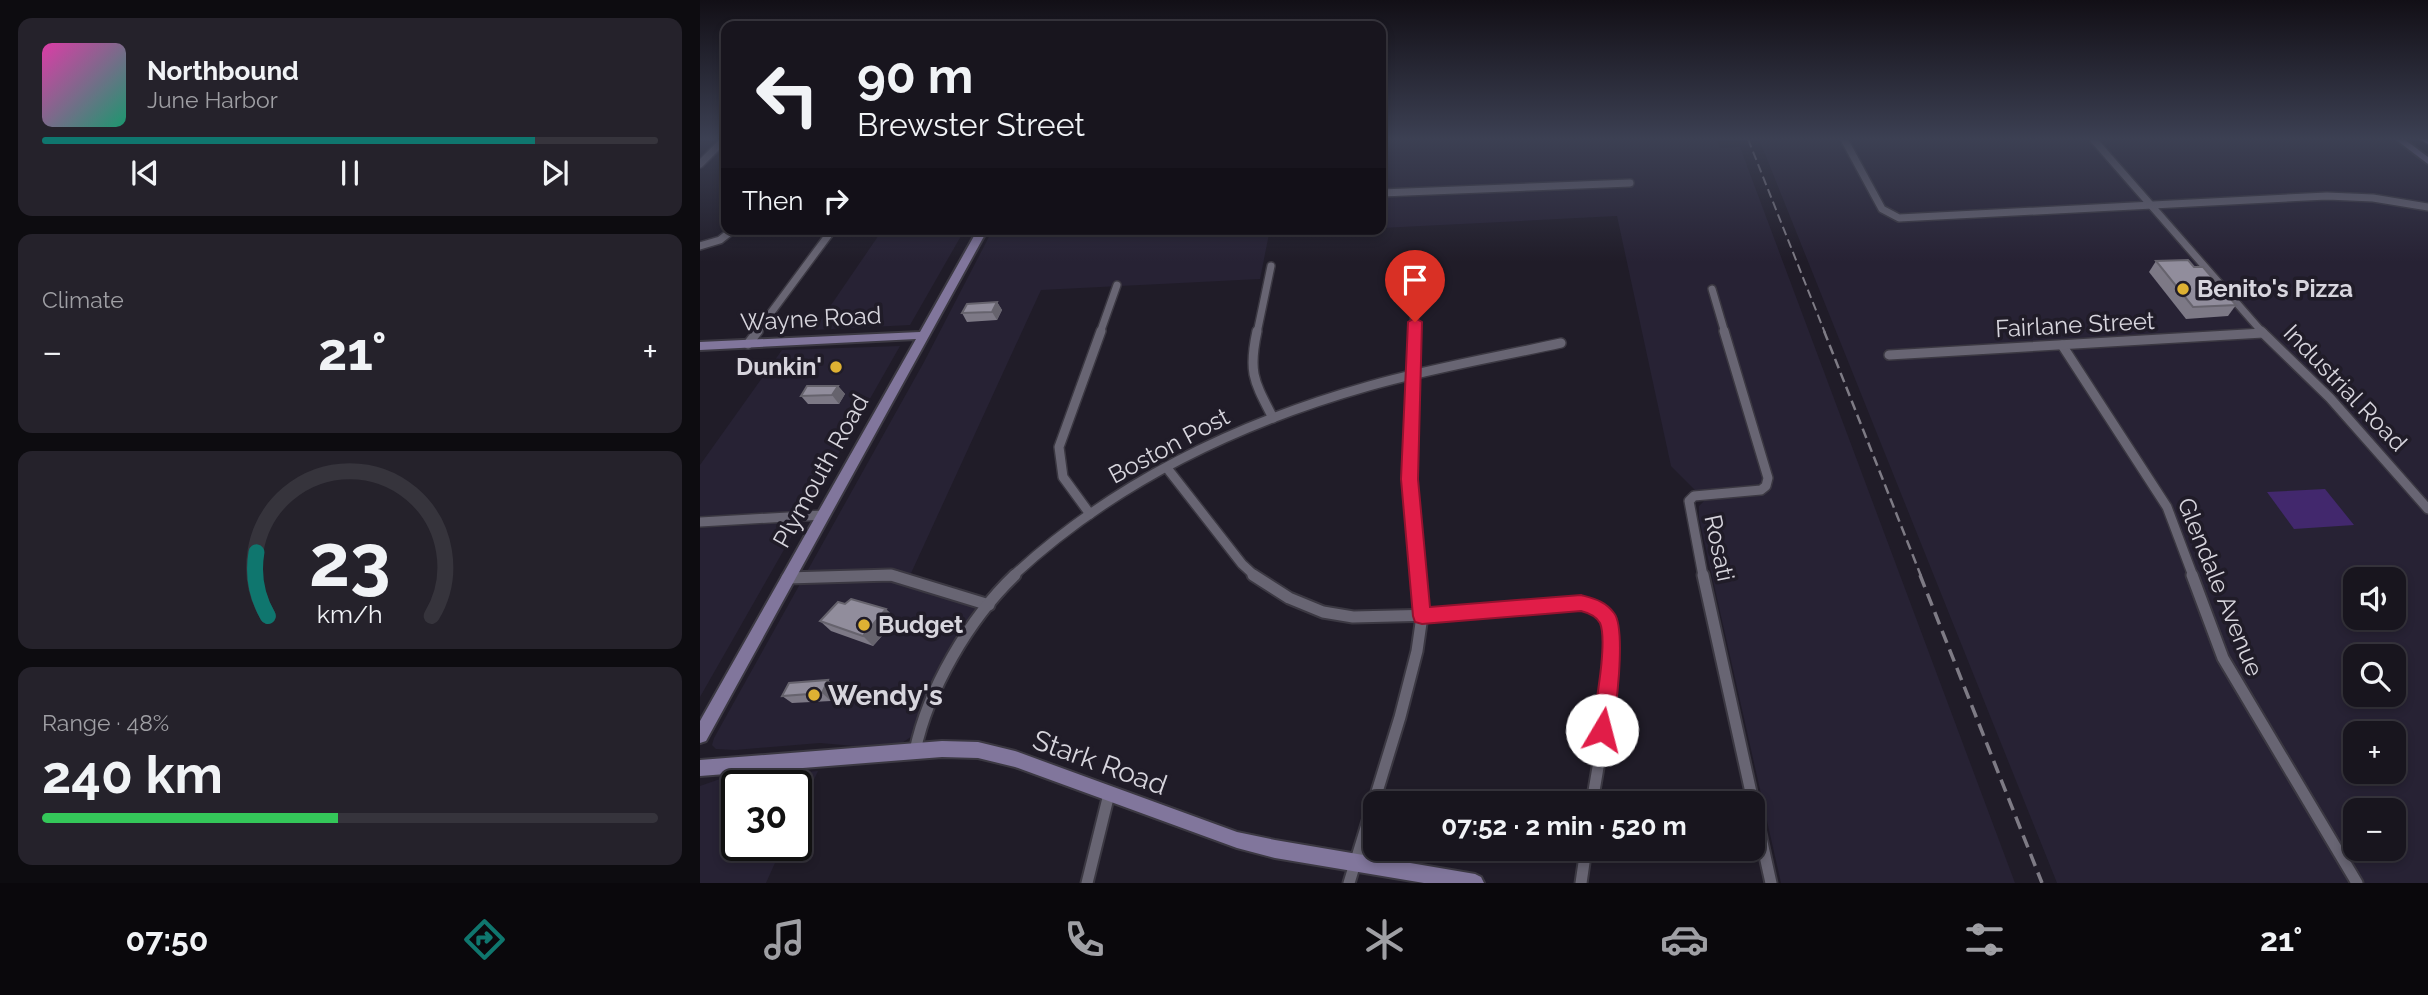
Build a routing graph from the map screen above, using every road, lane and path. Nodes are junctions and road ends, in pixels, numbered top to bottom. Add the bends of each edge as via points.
1 (1866, 180) edge
2 (2129, 180) edge
3 (1630, 183) dead end
4 (1386, 193) edge
5 (2151, 205) junction
6 (2428, 207) edge
7 (726, 235) edge
8 (829, 235) edge
9 (980, 235) edge
10 (700, 246) edge
11 (1416, 260) dead end
12 (1271, 266) dead end
13 (1117, 285) dead end
14 (1712, 289) dead end
15 (2263, 333) junction
16 (925, 335) junction
17 (1561, 343) dead end
18 (748, 344) junction
19 (2062, 345) junction
20 (700, 346) edge
21 (1889, 355) dead end
22 (1412, 377) junction
23 (1273, 418) junction
24 (1167, 468) junction
25 (2428, 509) edge
26 (823, 514) junction
27 (1090, 514) junction
28 (700, 522) edge
29 (787, 578) junction
30 (989, 605) junction
31 (1422, 616) junction
32 (700, 736) edge
33 (915, 751) junction
34 (700, 768) edge
35 (1594, 791) edge
36 (1109, 794) junction
37 (1584, 861) edge
38 (1354, 863) junction
39 (1087, 883) edge
40 (1349, 883) edge
41 (1475, 883) edge
42 (1581, 883) edge
43 (1771, 883) edge
44 (2357, 883) edge

1 - 5 street via 1882,209 1906,218
2 - 5 street, Industrial Road
3 - 4 street
5 - 6 street via 2343,196
5 - 15 street, Industrial Road
7 - 10 street
8 - 18 street
9 - 16 main road, Plymouth Road
11 - 22 street
12 - 23 street via 1251,361 1255,383
13 - 27 street via 1059,447 1063,477
14 - 43 street, Rosati via 1768,478 1761,490 1694,496 1689,511
15 - 19 street, Fairlane Street
15 - 25 street, Industrial Road via 2330,398
16 - 18 main road, Wayne Road
16 - 26 main road, Plymouth Road
17 - 22 street, Boston Post
18 - 20 main road, Wayne Road
19 - 21 street, Fairlane Street
19 - 44 street, Glendale Avenue via 2167,507 2223,658
22 - 23 street, Boston Post
22 - 31 street via 1410,479
23 - 24 street, Boston Post
24 - 27 street, Boston Post
24 - 31 street via 1242,564 1273,590 1340,615
26 - 28 street
26 - 29 main road, Plymouth Road
27 - 30 street, Boston Post via 1013,576
29 - 30 street via 891,575
29 - 32 street, Plymouth Road
30 - 33 street, Boston Post via 943,673
31 - 35 street via 1581,603 1601,610 1610,625 1611,660
31 - 38 street via 1400,717
33 - 34 street, Stark Road
33 - 36 main road, Stark Road via 997,753
36 - 38 main road, Stark Road via 1237,840
36 - 39 street
37 - 42 street
38 - 40 street
38 - 41 main road, Stark Road

